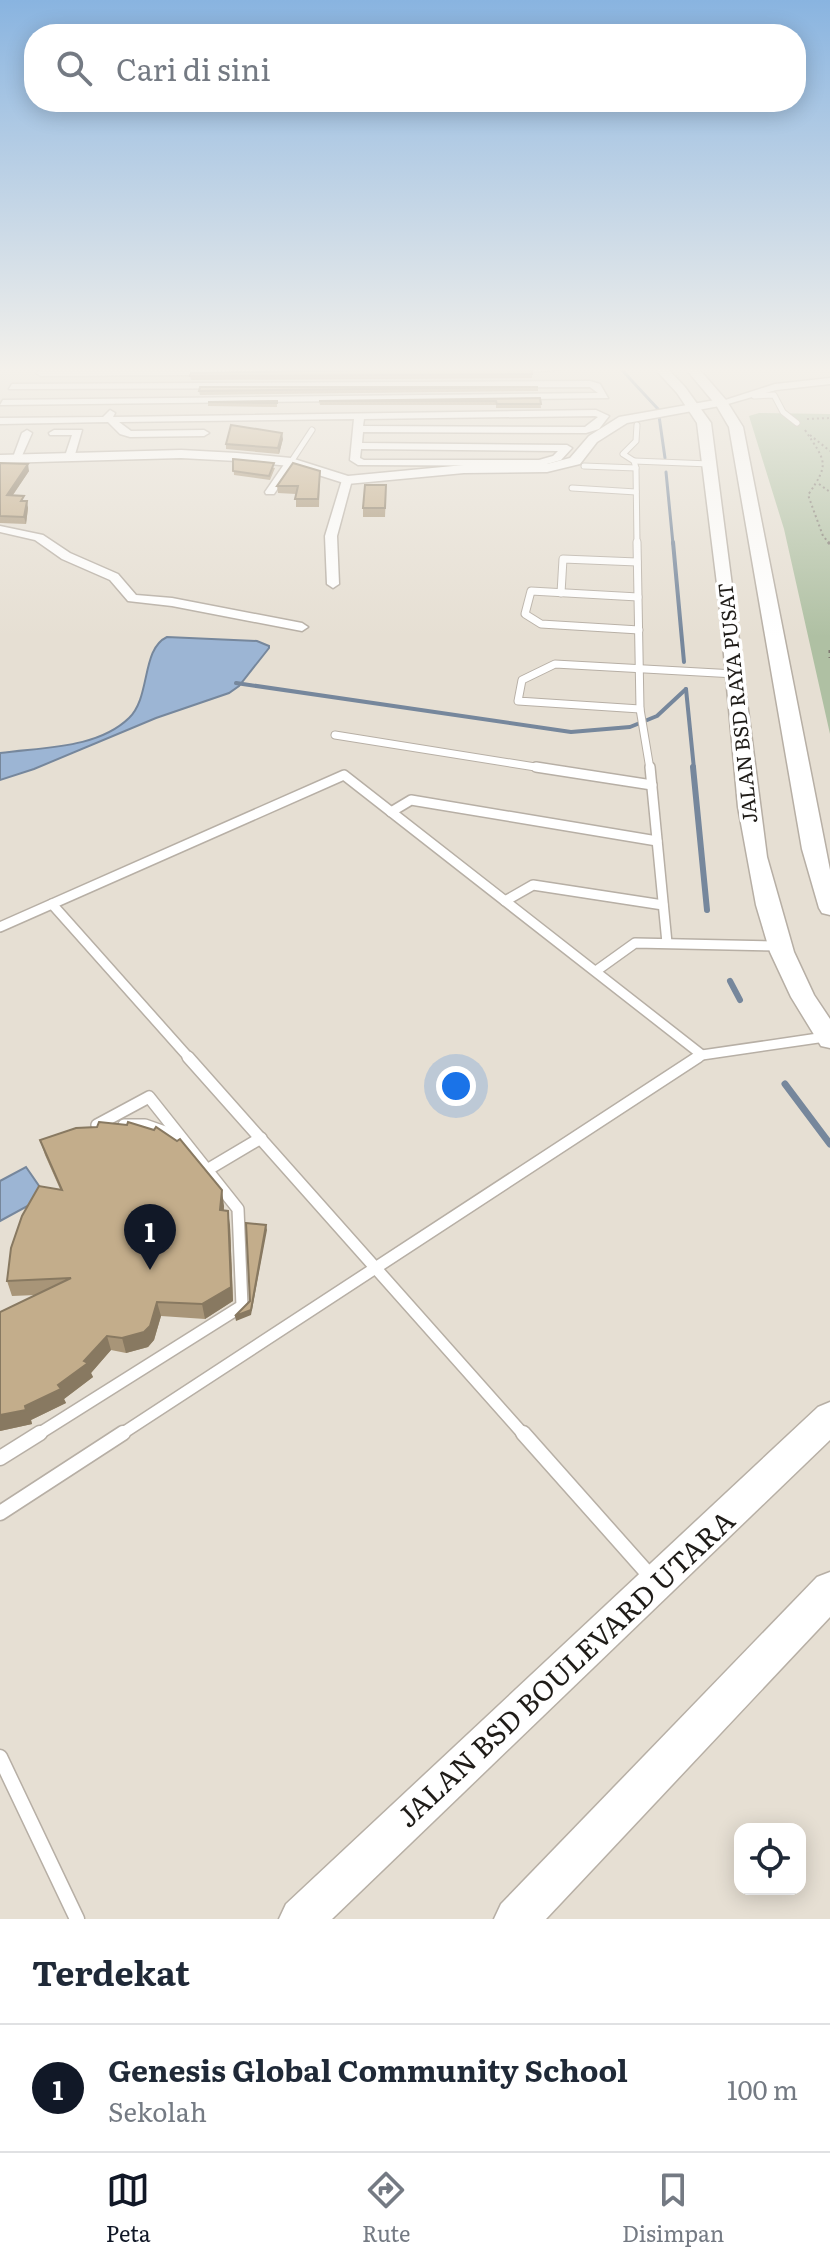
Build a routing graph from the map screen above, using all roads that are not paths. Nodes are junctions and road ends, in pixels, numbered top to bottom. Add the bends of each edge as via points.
1 (16, 458) joint
2 (28, 458) edge
3 (230, 458) edge
4 (294, 458) edge
5 (355, 458) edge
6 (555, 458) edge
7 (578, 458) edge
8 (629, 458) edge
9 (709, 458) edge
10 (739, 458) edge
11 (0, 459) edge
12 (634, 461) junction
13 (291, 462) junction
14 (710, 464) junction
15 (584, 466) dead end
16 (636, 468) junction
17 (347, 480) junction
18 (572, 488) dead end
19 (270, 492) dead end
20 (636, 492) junction
21 (0, 529) edge
22 (637, 562) junction
23 (333, 584) dead end
24 (561, 593) junction
25 (638, 597) junction
26 (302, 627) dead end
27 (639, 630) junction
28 (753, 633) junction
29 (639, 669) junction
30 (736, 674) junction
31 (640, 712) junction
32 (335, 735) dead end
33 (652, 785) junction
34 (391, 812) junction
35 (657, 841) junction
36 (505, 901) junction
37 (52, 904) junction
38 (663, 905) junction
39 (830, 908) edge
40 (0, 927) edge
41 (667, 943) junction
42 (780, 946) junction
43 (596, 971) junction
44 (829, 1038) edge
45 (702, 1055) junction
46 (181, 1137) junction
47 (261, 1138) junction
48 (207, 1170) junction
49 (376, 1267) junction
50 (830, 1418) edge
51 (0, 1458) edge
52 (0, 1513) edge
53 (657, 1582) junction
54 (830, 1590) edge
55 (0, 1757) edge
56 (77, 1919) edge
57 (301, 1919) edge
58 (516, 1919) edge

1 - 2 street
1 - 11 street
3 - 13 street
4 - 13 lane
5 - 6 street via 368,463
7 - 17 street via 563,466
8 - 12 lane
9 - 14 main road, JALAN BSD RAYA PUSAT
10 - 28 main road, JALAN BSD RAYA PUSAT
12 - 14 lane
12 - 16 lane
13 - 17 street
13 - 19 street
14 - 28 main road, JALAN BSD RAYA PUSAT
15 - 16 lane
16 - 20 lane
17 - 23 street via 331,536
18 - 20 lane
20 - 22 lane
21 - 26 street via 39,537 66,556 114,577 132,598
22 - 24 lane via 563,559
22 - 25 lane
24 - 25 lane
24 - 27 lane via 531,591 525,614 541,624
25 - 27 lane
27 - 29 lane
28 - 30 main road, JALAN BSD RAYA PUSAT
28 - 39 main road, JALAN BSD RAYA PUSAT
29 - 30 lane
29 - 31 lane
29 - 31 lane via 555,664 522,680 518,701
30 - 42 main road, JALAN BSD RAYA PUSAT via 753,843
31 - 33 lane
32 - 33 lane
33 - 35 lane
34 - 35 lane via 411,800
34 - 36 lane
34 - 37 lane via 344,775
35 - 38 lane
36 - 38 lane via 533,885
36 - 43 lane
37 - 40 lane
37 - 47 lane
38 - 41 lane
41 - 42 lane
41 - 43 lane via 635,943
42 - 44 main road, JALAN BSD RAYA PUSAT
43 - 45 lane
44 - 45 lane
45 - 49 lane
46 - 46 lane via 149,1097 97,1125 145,1125
46 - 48 lane
47 - 48 lane
47 - 49 lane
48 - 51 lane via 238,1209 242,1306
49 - 52 lane
49 - 53 lane
50 - 53 main road, JALAN BSD BOULEVARD UTARA
53 - 57 main road, JALAN BSD BOULEVARD UTARA
54 - 58 main road
55 - 56 lane

